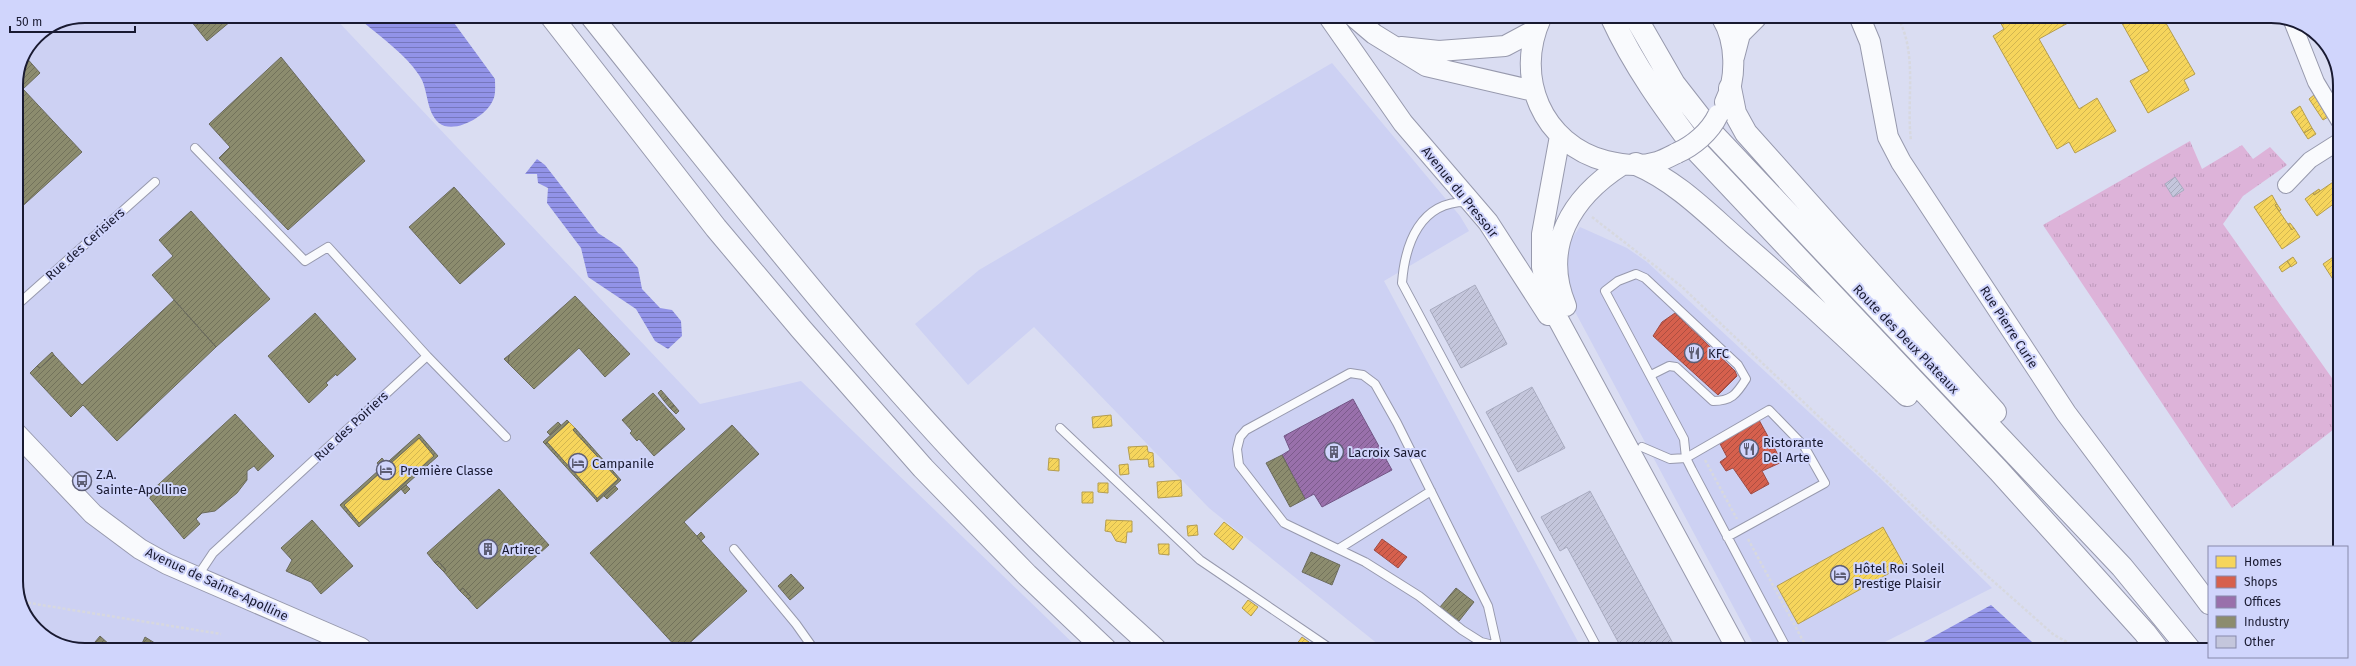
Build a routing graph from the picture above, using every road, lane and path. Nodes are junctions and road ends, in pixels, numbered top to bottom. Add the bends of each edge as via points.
1 (557, 23) edge
2 (597, 23) edge
3 (1333, 23) edge
4 (1361, 23) edge
5 (1614, 23) edge
6 (1639, 23) edge
7 (1725, 23) edge
8 (1751, 23) edge
9 (1860, 23) edge
10 (1900, 23) edge
11 (1538, 24) edge
12 (2295, 28) edge
13 (1397, 47) junction
14 (1734, 59) junction
15 (1730, 88) junction
16 (1534, 91) junction
17 (2333, 110) edge
18 (1560, 136) junction
19 (2333, 145) edge
20 (1912, 146) dead end
21 (195, 148) dead end
22 (1629, 164) junction
23 (155, 182) dead end
24 (2286, 185) dead end
25 (1470, 202) junction
26 (1577, 205) junction
27 (23, 300) edge
28 (427, 356) junction
29 (1586, 370) junction
30 (1650, 375) junction
31 (1060, 428) dead end
32 (506, 438) dead end
33 (23, 440) edge
34 (1642, 447) junction
35 (1700, 450) junction
36 (1686, 458) junction
37 (1431, 491) junction
38 (1742, 528) junction
39 (1727, 536) junction
40 (1340, 548) junction
41 (734, 549) dead end
42 (196, 577) junction
43 (27, 603) edge
44 (2208, 603) edge
45 (2132, 618) junction
46 (222, 634) dead end
47 (349, 643) edge
48 (809, 643) edge
49 (1099, 643) edge
50 (1148, 643) edge
51 (1322, 643) edge
52 (1484, 643) edge
53 (1497, 643) edge
54 (1595, 643) edge
55 (1734, 643) edge
56 (1746, 643) edge
57 (1783, 643) edge
58 (1804, 643) edge
59 (2069, 643) edge
60 (2152, 643) edge
61 (2185, 643) edge
62 (2199, 643) edge

1 - 49 main road via 716,228 801,329 923,468 1027,575
2 - 50 main road via 744,210 948,444 1051,553
3 - 25 street, Avenue du Pressoir via 1403,123
4 - 13 street
5 - 45 main road, Route des Deux Plateaux via 1625,46 1658,100 1696,150 1999,471
6 - 61 main road, Route des Deux Plateaux via 1674,84 1713,134 2122,567
7 - 14 street
8 - 14 street via 1740,34
9 - 44 street, Rue Pierre Curie via 1870,42 1888,137 1901,162 2066,413
10 - 20 path via 1908,51 1909,127
11 - 13 street via 1504,46 1439,51
11 - 16 street via 1529,58
12 - 17 street via 2316,82
13 - 16 street via 1426,66
14 - 15 street
15 - 22 street, bridge via 1714,124 1689,148 1657,162
15 - 62 main road via 1735,113 1746,133 2134,564 2189,627
16 - 18 street via 1540,108
18 - 22 street via 1589,156
18 - 29 street via 1542,234 1542,268 1552,308
19 - 24 street via 2310,160
21 - 28 lane via 306,261 328,247
22 - 26 street via 1600,179
22 - 45 main road via 1654,172 1684,193 1822,313 1940,426 2095,589
23 - 27 lane, Rue des Cerisiers
25 - 29 street, Avenue du Pressoir via 1488,222
25 - 54 lane via 1455,202 1436,208 1424,221 1404,257 1402,283
26 - 34 street via 1566,222 1560,242 1558,269 1561,294 1576,332
26 - 59 path via 1681,286 1984,573 2054,635
28 - 32 lane
28 - 42 lane, Rue des Poiriers via 213,553
29 - 55 street
30 - 30 lane via 1669,366 1676,367 1713,401 1726,401 1746,380 1738,365 1645,278 1636,274 1618,281 1605,291
30 - 36 lane via 1684,439
31 - 51 lane via 1200,560
33 - 42 street, Avenue de Sainte-Apolline via 93,514 140,548
34 - 36 lane via 1670,459
34 - 56 street
35 - 36 lane
35 - 38 path
35 - 38 lane via 1769,410 1804,446 1825,483
36 - 39 lane
37 - 40 lane
37 - 40 lane via 1375,384 1363,375 1350,373 1246,430 1240,437 1236,449 1239,465 1284,523 1313,539
37 - 53 lane via 1488,606
38 - 39 lane
38 - 58 path
39 - 57 lane
40 - 52 lane via 1418,596 1462,630
41 - 48 lane
42 - 47 street, Avenue de Sainte-Apolline
43 - 46 path
45 - 60 main road, Route des Deux Plateaux

